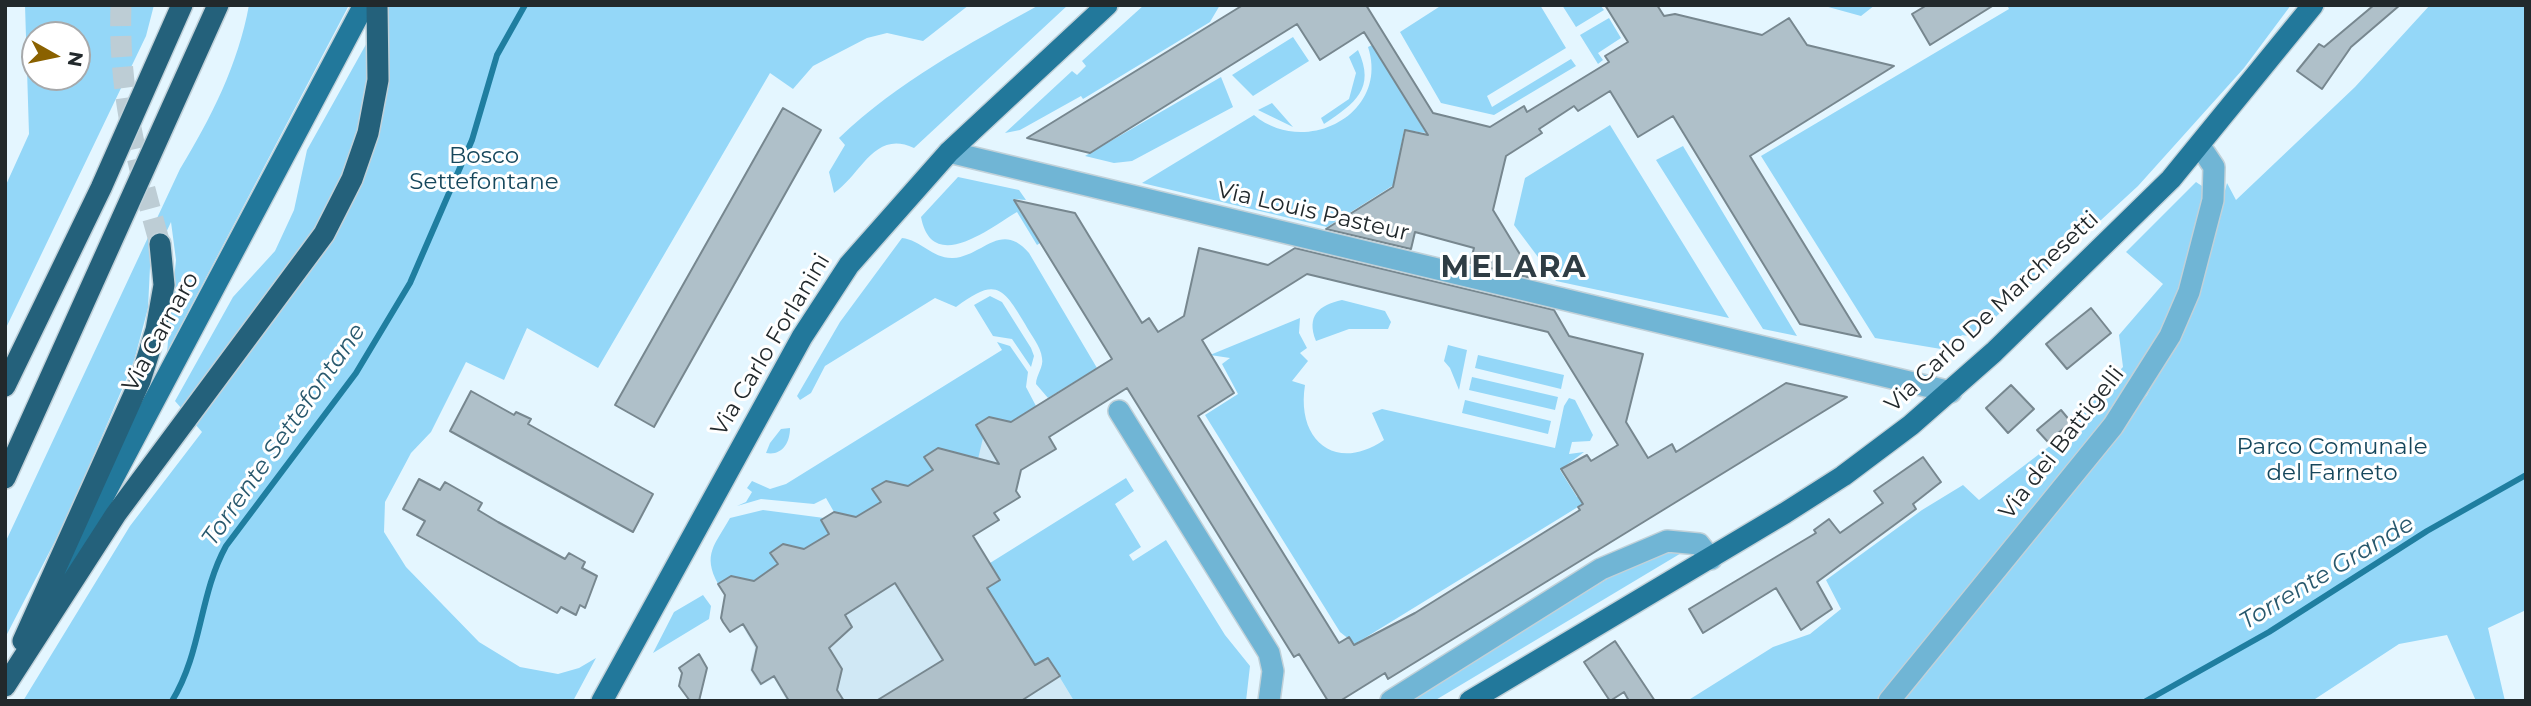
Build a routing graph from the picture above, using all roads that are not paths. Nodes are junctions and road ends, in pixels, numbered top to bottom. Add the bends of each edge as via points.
1 (182, 5) edge
2 (218, 5) edge
3 (364, 5) edge
4 (377, 5) edge
5 (1107, 5) edge
6 (2313, 5) edge
7 (2200, 146) junction
8 (949, 152) junction
9 (160, 244) tunnel mouth
10 (5, 386) edge
11 (1951, 392) junction
12 (1119, 411) dead end
13 (5, 478) edge
14 (1712, 559) junction
15 (5, 684) edge
16 (602, 701) edge
17 (1269, 701) edge
18 (1391, 701) edge
19 (1470, 701) edge
20 (1889, 701) edge

1 - 10 highway via 101,188
2 - 13 highway
3 - 15 main road, Via Carnaro
4 - 15 highway via 378,80 369,133 324,234 116,514
5 - 8 main road, Via Carlo Forlanini
6 - 7 main road, Via Carlo De Marchesetti
7 - 11 main road, Via Carlo De Marchesetti
7 - 20 street, Via dei Battigelli via 2214,167 2213,200 2189,292 2164,346 2105,436
8 - 11 street, Via Louis Pasteur
8 - 16 main road, Via Carlo Forlanini via 894,211 827,297
9 - 15 highway via 164,285 140,381
11 - 14 main road, Via Carlo De Marchesetti via 1843,476
12 - 17 street via 1269,653 1273,671
14 - 18 street via 1699,544 1667,541 1601,569
14 - 19 main road, Via Carlo De Marchesetti

